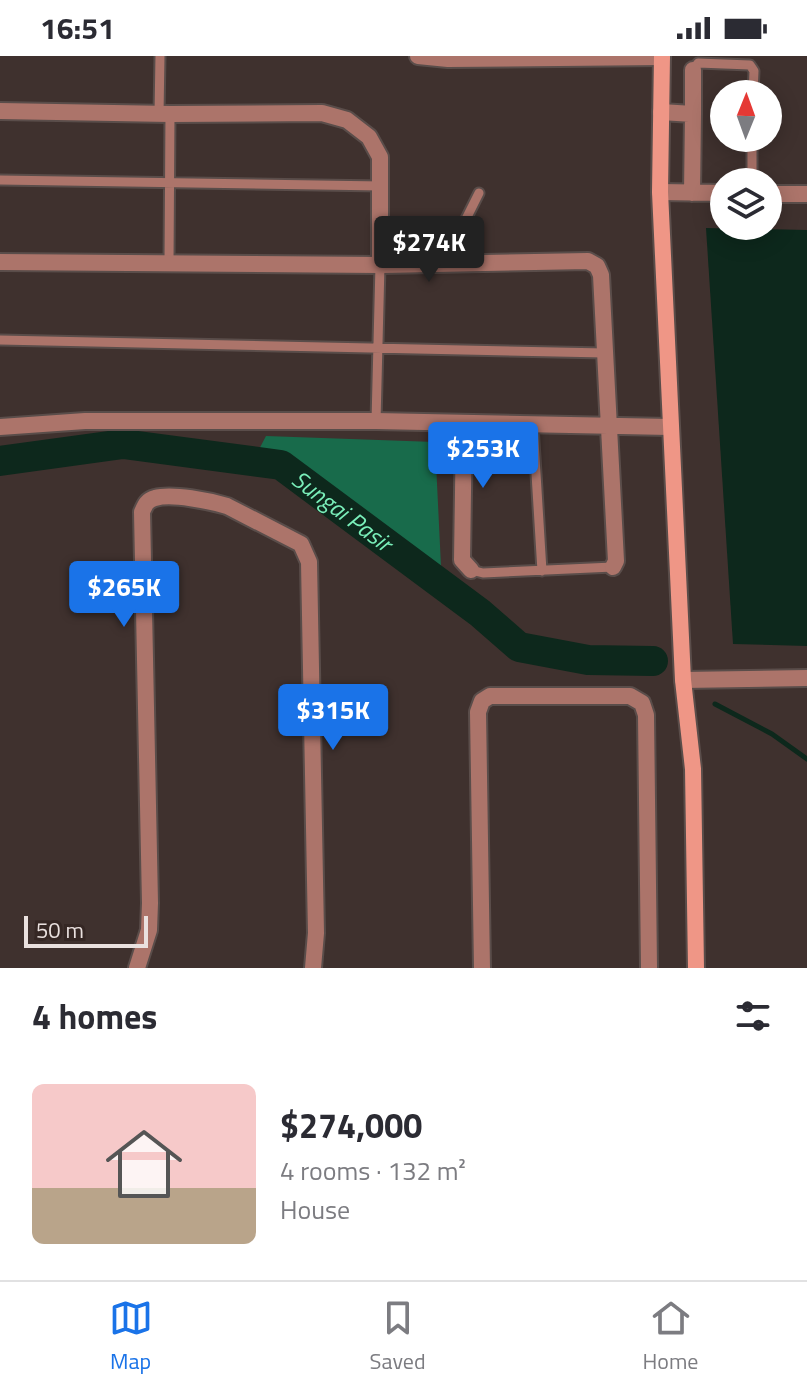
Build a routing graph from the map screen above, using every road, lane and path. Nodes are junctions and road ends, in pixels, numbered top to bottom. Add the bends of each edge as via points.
1 (160, 56) edge
2 (418, 56) edge
3 (662, 56) edge
4 (693, 70) joint
5 (754, 80) edge
6 (0, 111) edge
7 (661, 112) junction
8 (165, 114) junction
9 (693, 114) junction
10 (0, 180) edge
11 (170, 182) junction
12 (382, 186) junction
13 (660, 192) junction
14 (479, 193) dead end
15 (692, 193) junction
16 (710, 193) edge
17 (782, 194) edge
18 (807, 194) edge
19 (0, 262) edge
20 (169, 262) junction
21 (457, 264) junction
22 (380, 265) junction
23 (0, 340) edge
24 (380, 346) junction
25 (605, 353) junction
26 (376, 421) junction
27 (464, 424) junction
28 (533, 425) junction
29 (609, 425) junction
30 (0, 427) edge
31 (670, 427) junction
32 (613, 567) joint
33 (471, 570) joint
34 (542, 571) junction
35 (807, 678) edge
36 (683, 680) junction
37 (137, 968) edge
38 (313, 968) edge
39 (482, 968) edge
40 (649, 968) edge
41 (696, 968) edge

1 - 8 lane
2 - 3 street
3 - 7 street
4 - 5 lane via 698,63 750,65
4 - 9 street
6 - 8 street
7 - 9 street
7 - 13 street
8 - 11 lane
8 - 12 street via 334,115 358,128 375,146
9 - 15 street
10 - 11 lane
11 - 12 lane
11 - 20 lane
12 - 22 street
13 - 15 street
13 - 31 street
14 - 21 lane via 461,229
15 - 16 street
17 - 18 street
19 - 20 street
20 - 22 street
21 - 22 street
21 - 25 street via 588,261 597,266
22 - 24 lane
23 - 24 lane
24 - 25 lane
24 - 26 lane
25 - 29 street
26 - 27 street
26 - 30 street via 85,421
27 - 28 street
27 - 33 street via 462,560
28 - 29 street
28 - 34 lane
29 - 31 street
29 - 32 street
31 - 36 street
32 - 34 lane
33 - 34 lane
35 - 36 street
36 - 41 street via 693,769
37 - 38 street via 149,930 150,903 142,512 155,498 227,506 307,552
39 - 40 street via 482,701 490,696 630,696 642,703 646,715

